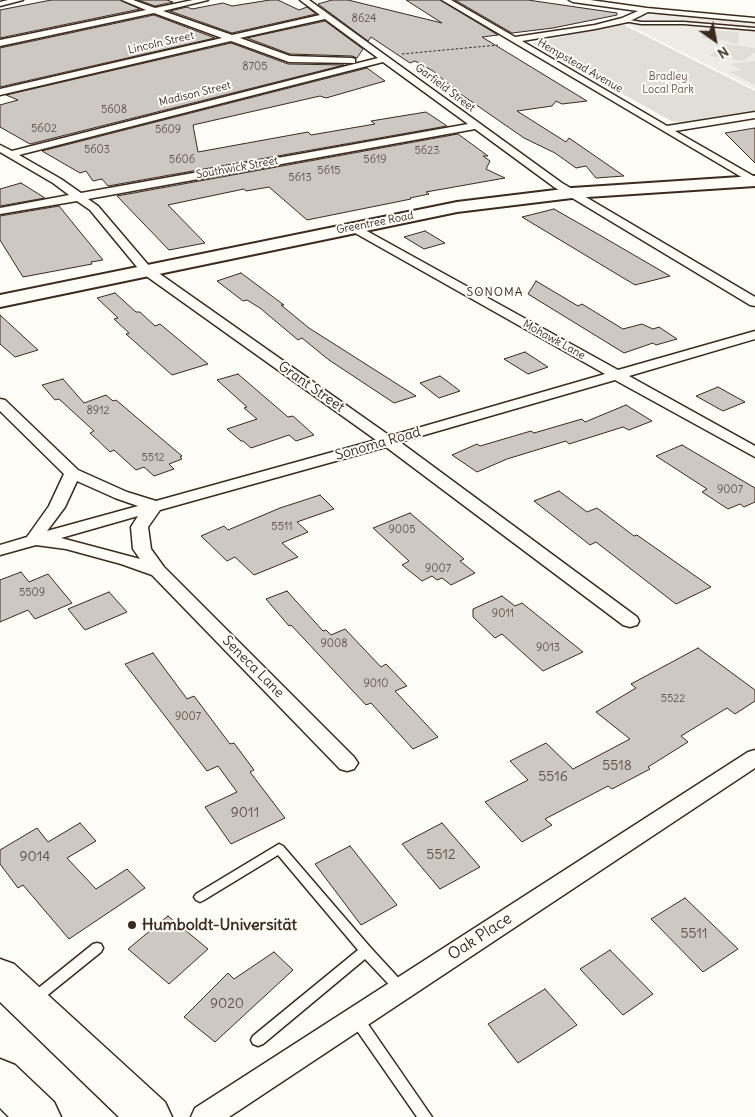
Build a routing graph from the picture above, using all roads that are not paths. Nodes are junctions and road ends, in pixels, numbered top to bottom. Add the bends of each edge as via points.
1 (19, 0) edge
2 (126, 0) edge
3 (204, 0) edge
4 (304, 0) edge
5 (446, 0) edge
6 (572, 0) edge
7 (665, 2) dead end
8 (0, 4) edge
9 (154, 10) junction
10 (647, 10) junction
11 (326, 16) junction
12 (625, 20) junction
13 (755, 20) edge
14 (755, 29) edge
15 (229, 39) junction
16 (517, 42) junction
17 (0, 43) edge
18 (383, 58) junction
19 (0, 92) edge
20 (755, 116) edge
21 (475, 126) junction
22 (666, 129) junction
23 (0, 148) edge
24 (11, 154) junction
25 (754, 181) edge
26 (572, 193) junction
27 (78, 197) junction
28 (0, 211) edge
29 (352, 227) junction
30 (146, 270) junction
31 (0, 301) edge
32 (755, 302) edge
33 (755, 335) edge
34 (615, 374) junction
35 (0, 403) edge
36 (388, 441) junction
37 (755, 452) edge
38 (72, 473) junction
39 (154, 506) junction
40 (34, 540) junction
41 (0, 550) edge
42 (158, 571) junction
43 (630, 621) dead end
44 (755, 758) edge
45 (348, 763) dead end
46 (200, 897) dead end
47 (97, 948) dead end
48 (366, 950) junction
49 (0, 976) edge
50 (401, 989) junction
51 (28, 1004) junction
52 (356, 1018) junction
53 (258, 1040) dead end
54 (0, 1079) edge
55 (39, 1117) edge
56 (150, 1117) edge
57 (205, 1117) edge
58 (425, 1117) edge

1 - 8 street
2 - 9 street
3 - 9 street
4 - 11 street, Garfield Street
5 - 16 street, Hempstead Avenue
6 - 10 street
7 - 10 street
9 - 15 street
9 - 17 street
10 - 12 street
10 - 13 street
11 - 15 street, Lincoln Street
11 - 18 street, Garfield Street
12 - 14 lane
12 - 16 street
15 - 18 street via 289,59 346,61
15 - 19 street, Lincoln Street
16 - 22 street, Hempstead Avenue
18 - 21 street, Garfield Street
18 - 24 street, Madison Street
20 - 22 street
21 - 26 street, Garfield Street
21 - 27 street, Southwick Street
22 - 25 street, Hempstead Avenue
23 - 24 street, Grant Street
24 - 27 street, Grant Street
25 - 26 street, Greentree Road
26 - 29 street, Greentree Road via 457,207
26 - 32 street, Garfield Street
27 - 28 street, Southwick Street
27 - 30 street, Grant Street via 94,208
29 - 30 street, Greentree Road
29 - 34 street, Mohawk Lane
30 - 31 street, Greentree Road
30 - 36 street, Grant Street
33 - 34 street, Sonoma Road
34 - 36 street, Sonoma Road
34 - 37 street, Mohawk Lane
35 - 38 street
36 - 39 street, Sonoma Road
36 - 43 street, Grant Street
38 - 39 street
38 - 40 street via 57,507
39 - 40 street, Sonoma Road
39 - 42 street, Seneca Lane via 139,527 142,549
40 - 41 street, Sonoma Road
40 - 42 street, Seneca Lane via 67,544
42 - 45 street, Seneca Lane
44 - 50 street, Oak Place
46 - 48 lane via 279,849
47 - 51 lane
48 - 50 lane
48 - 53 lane
49 - 51 main road
50 - 52 street, Oak Place
51 - 56 main road
52 - 57 street, Oak Place
52 - 58 lane
54 - 55 main road

